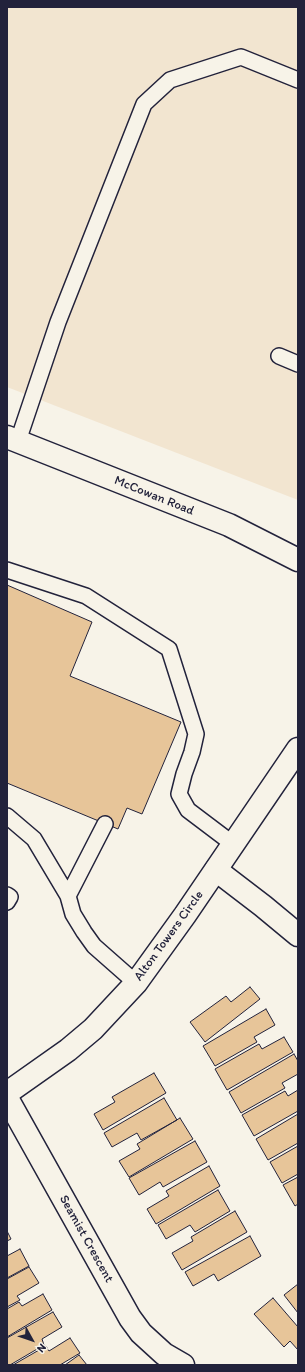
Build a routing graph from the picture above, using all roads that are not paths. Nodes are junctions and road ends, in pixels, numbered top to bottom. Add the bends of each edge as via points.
1 (298, 80) edge
2 (279, 356) dead end
3 (298, 364) edge
4 (12, 439) edge
5 (298, 560) edge
6 (7, 570) edge
7 (298, 748) edge
8 (7, 816) edge
9 (105, 824) dead end
10 (234, 844) junction
11 (216, 870) junction
12 (7, 896) edge
13 (68, 896) junction
14 (7, 902) edge
15 (298, 935) edge
16 (136, 983) junction
17 (7, 1093) edge
18 (7, 1098) edge
19 (182, 1365) edge

1 - 4 lane via 241,57 170,80 144,104
2 - 3 lane
4 - 5 street, McCowan Road via 229,526
6 - 10 lane via 86,596 169,649 196,734 179,794 188,810
7 - 10 street, Alton Towers Circle
8 - 13 lane via 34,839
9 - 13 lane
10 - 11 street, Alton Towers Circle
11 - 15 street
11 - 16 street, Alton Towers Circle
12 - 14 lane via 10,897
13 - 16 lane via 73,914 94,946
16 - 17 street, Alton Towers Circle via 93,1029
18 - 19 street, Seamist Crescent via 130,1318 141,1333 164,1354

